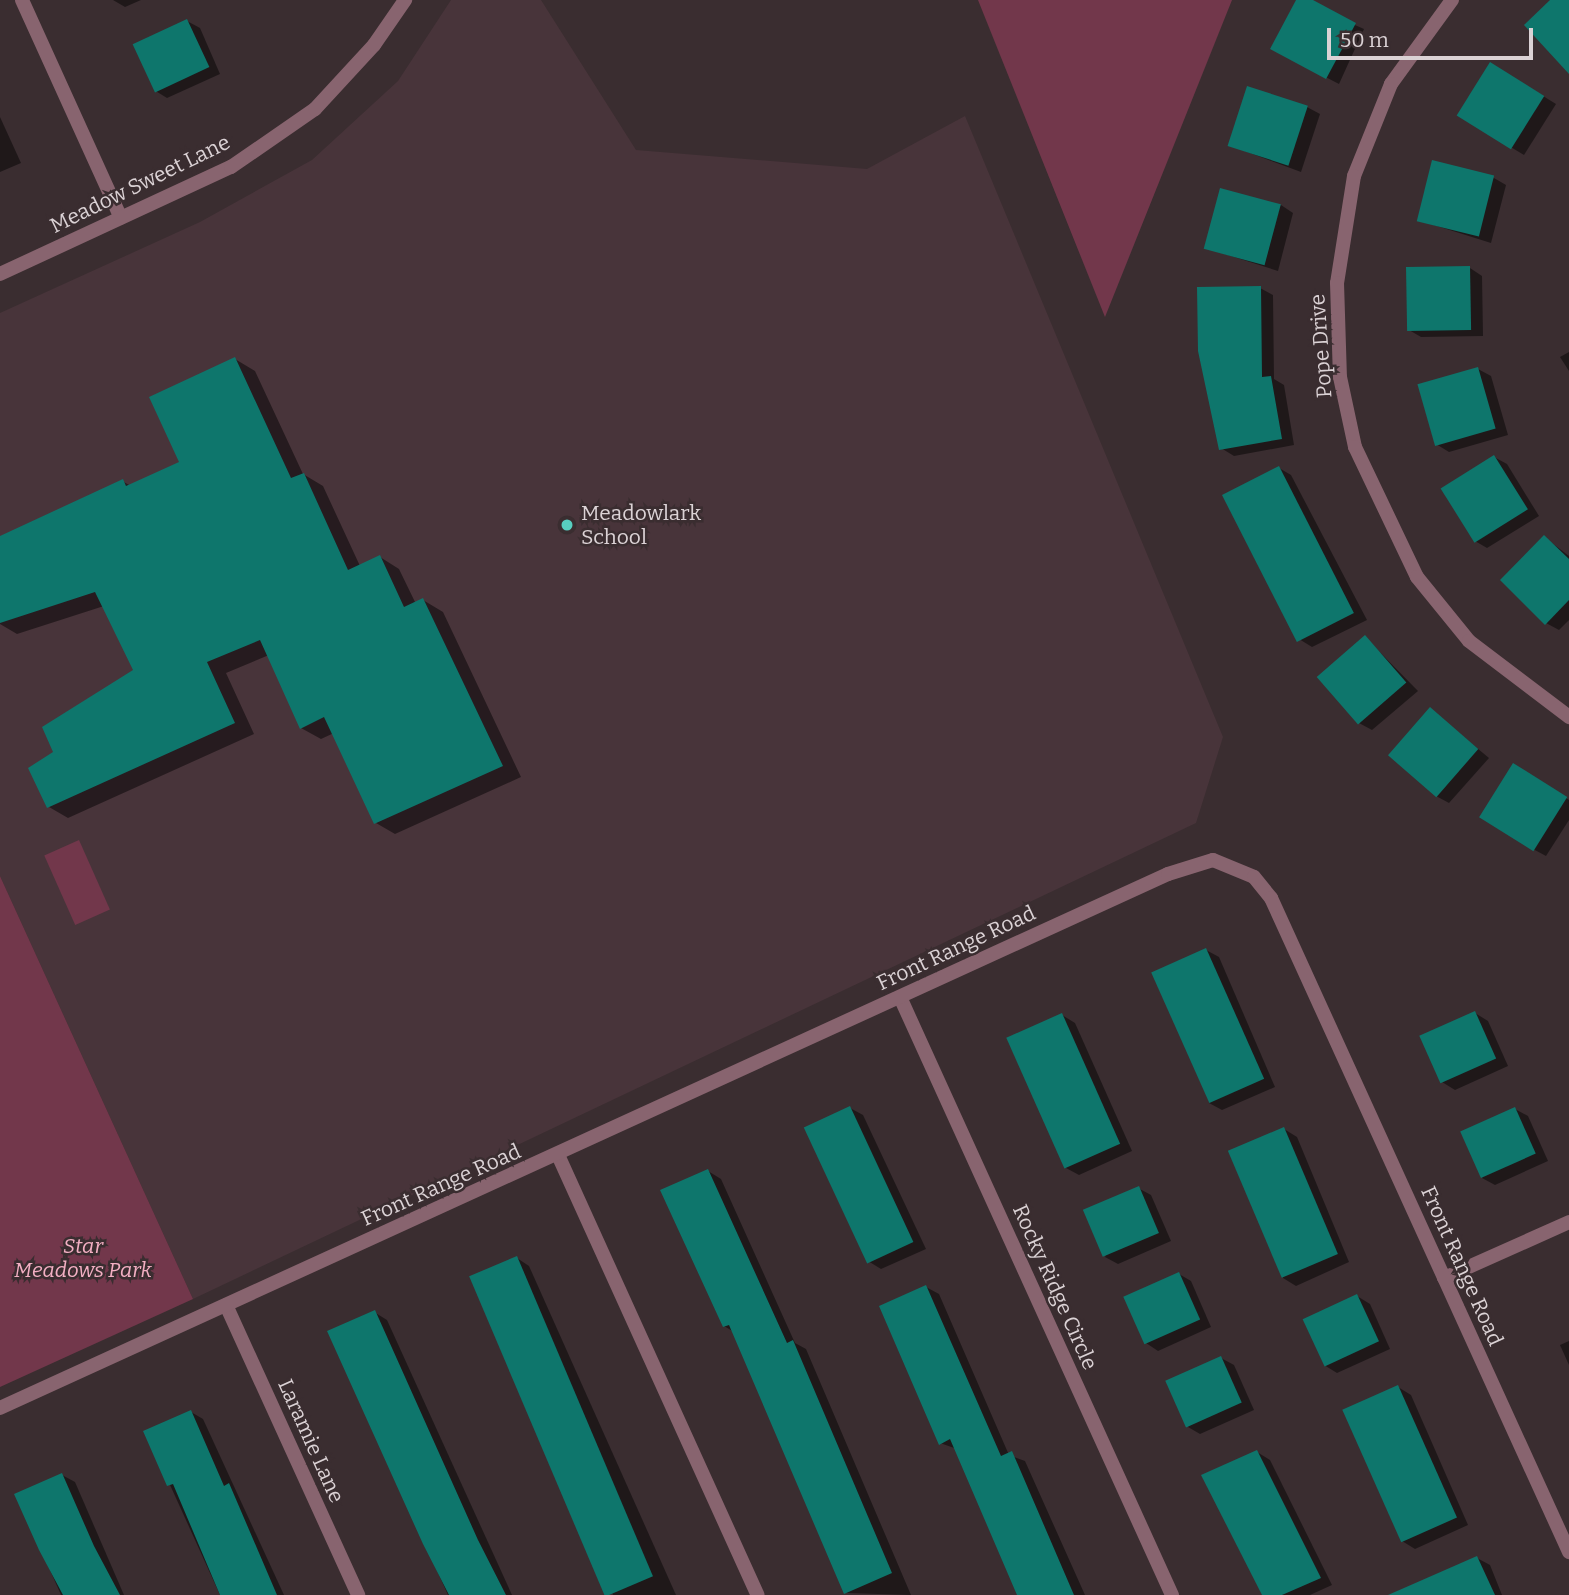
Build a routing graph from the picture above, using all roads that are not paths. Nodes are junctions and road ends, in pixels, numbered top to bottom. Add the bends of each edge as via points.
1 (22, 0) edge
2 (405, 0) edge
3 (1452, 0) edge
4 (121, 218) junction
5 (0, 274) edge
6 (1569, 717) edge
7 (900, 997) junction
8 (558, 1155) junction
9 (1569, 1222) edge
10 (1444, 1278) junction
11 (226, 1305) junction
12 (0, 1408) edge
13 (1569, 1552) edge
14 (358, 1595) edge
15 (758, 1595) edge
16 (1172, 1595) edge

1 - 4 street
2 - 4 street, Meadow Sweet Lane via 374,45 315,109 231,167
3 - 6 street, Pope Drive via 1391,84 1354,176 1337,283 1340,377 1355,447 1417,577 1469,642
4 - 5 street, Meadow Sweet Lane
7 - 8 street, Front Range Road
7 - 10 street, Front Range Road via 1168,874 1213,860 1254,877 1276,909
7 - 16 street, Rocky Ridge Circle
8 - 11 street, Front Range Road
8 - 15 street
9 - 10 street
10 - 13 street, Front Range Road
11 - 12 street, Front Range Road
11 - 14 street, Laramie Lane

